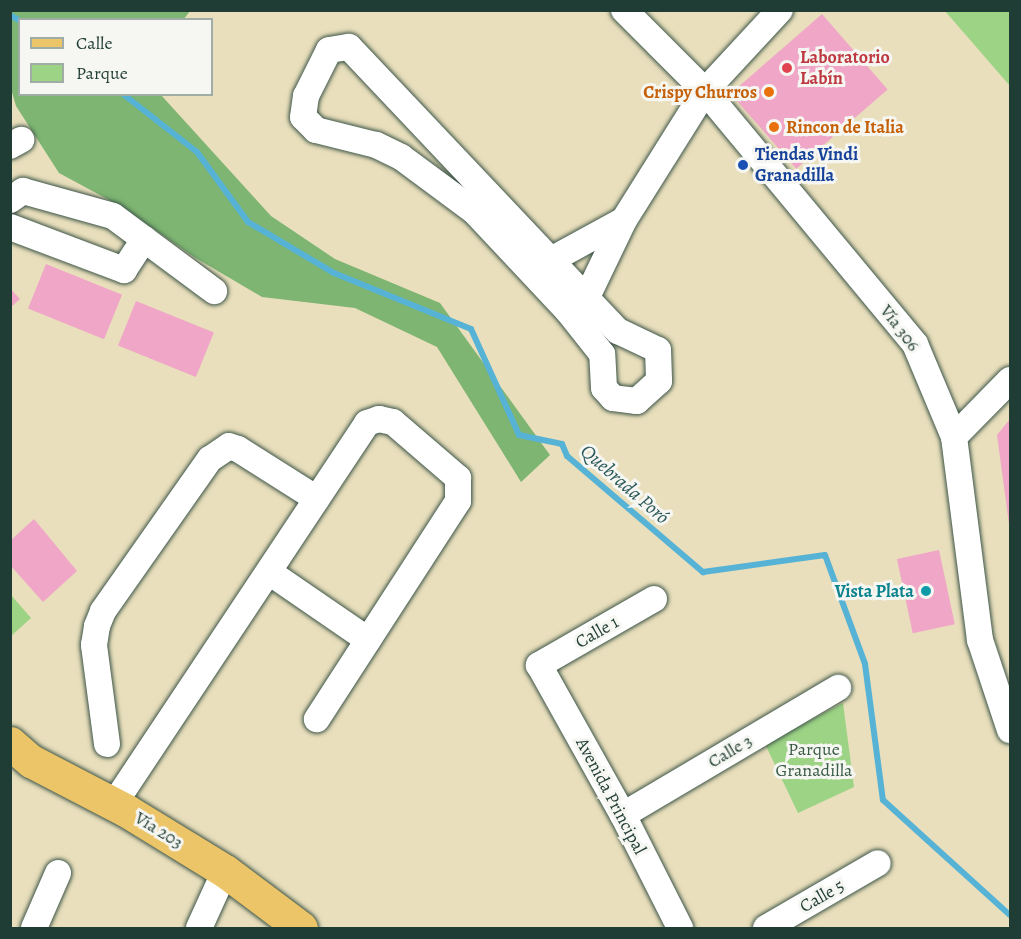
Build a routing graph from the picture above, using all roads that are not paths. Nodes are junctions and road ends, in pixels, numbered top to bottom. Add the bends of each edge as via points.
1 (624, 10) edge
2 (780, 10) edge
3 (705, 91) junction
4 (473, 176) junction
5 (455, 196) junction
6 (10, 200) edge
7 (624, 220) junction
8 (10, 227) edge
9 (144, 239) junction
10 (543, 268) junction
11 (214, 291) dead end
12 (1011, 380) edge
13 (954, 438) junction
14 (317, 499) junction
15 (269, 572) junction
16 (654, 599) dead end
17 (368, 640) junction
18 (539, 665) joint
19 (838, 688) dead end
20 (317, 719) dead end
21 (1011, 730) edge
22 (10, 743) edge
23 (107, 744) dead end
24 (114, 804) junction
25 (623, 815) junction
26 (878, 863) dead end
27 (225, 871) junction
28 (58, 873) dead end
29 (34, 928) edge
30 (199, 928) edge
31 (301, 928) edge
32 (680, 928) edge
33 (766, 928) edge

1 - 3 street, Vía 306
2 - 3 street
3 - 7 street
3 - 13 street, Vía 306 via 915,344
4 - 5 street
4 - 5 street via 349,47 329,50 306,96 303,117 316,130 376,145 401,157
4 - 10 street
5 - 10 street
6 - 9 street via 23,191 112,216
7 - 10 street
7 - 10 street via 577,305
8 - 9 street via 124,270
9 - 11 street
12 - 13 street
13 - 21 street, Vía 306 via 980,640
14 - 15 street
14 - 17 street via 368,423 378,419 393,422 458,478 458,501
14 - 23 street via 238,449 229,446 210,459 97,626 94,645
15 - 17 street
15 - 24 street
16 - 18 street, Calle 1
17 - 20 street
18 - 25 street, Avenida Principal
19 - 25 street, Calle 3
22 - 24 main road, Vía 203 via 61,779
24 - 27 main road, Vía 203
25 - 32 street, Avenida Principal
26 - 33 street, Calle 5
27 - 30 street
27 - 31 main road, Vía 203
28 - 29 street

